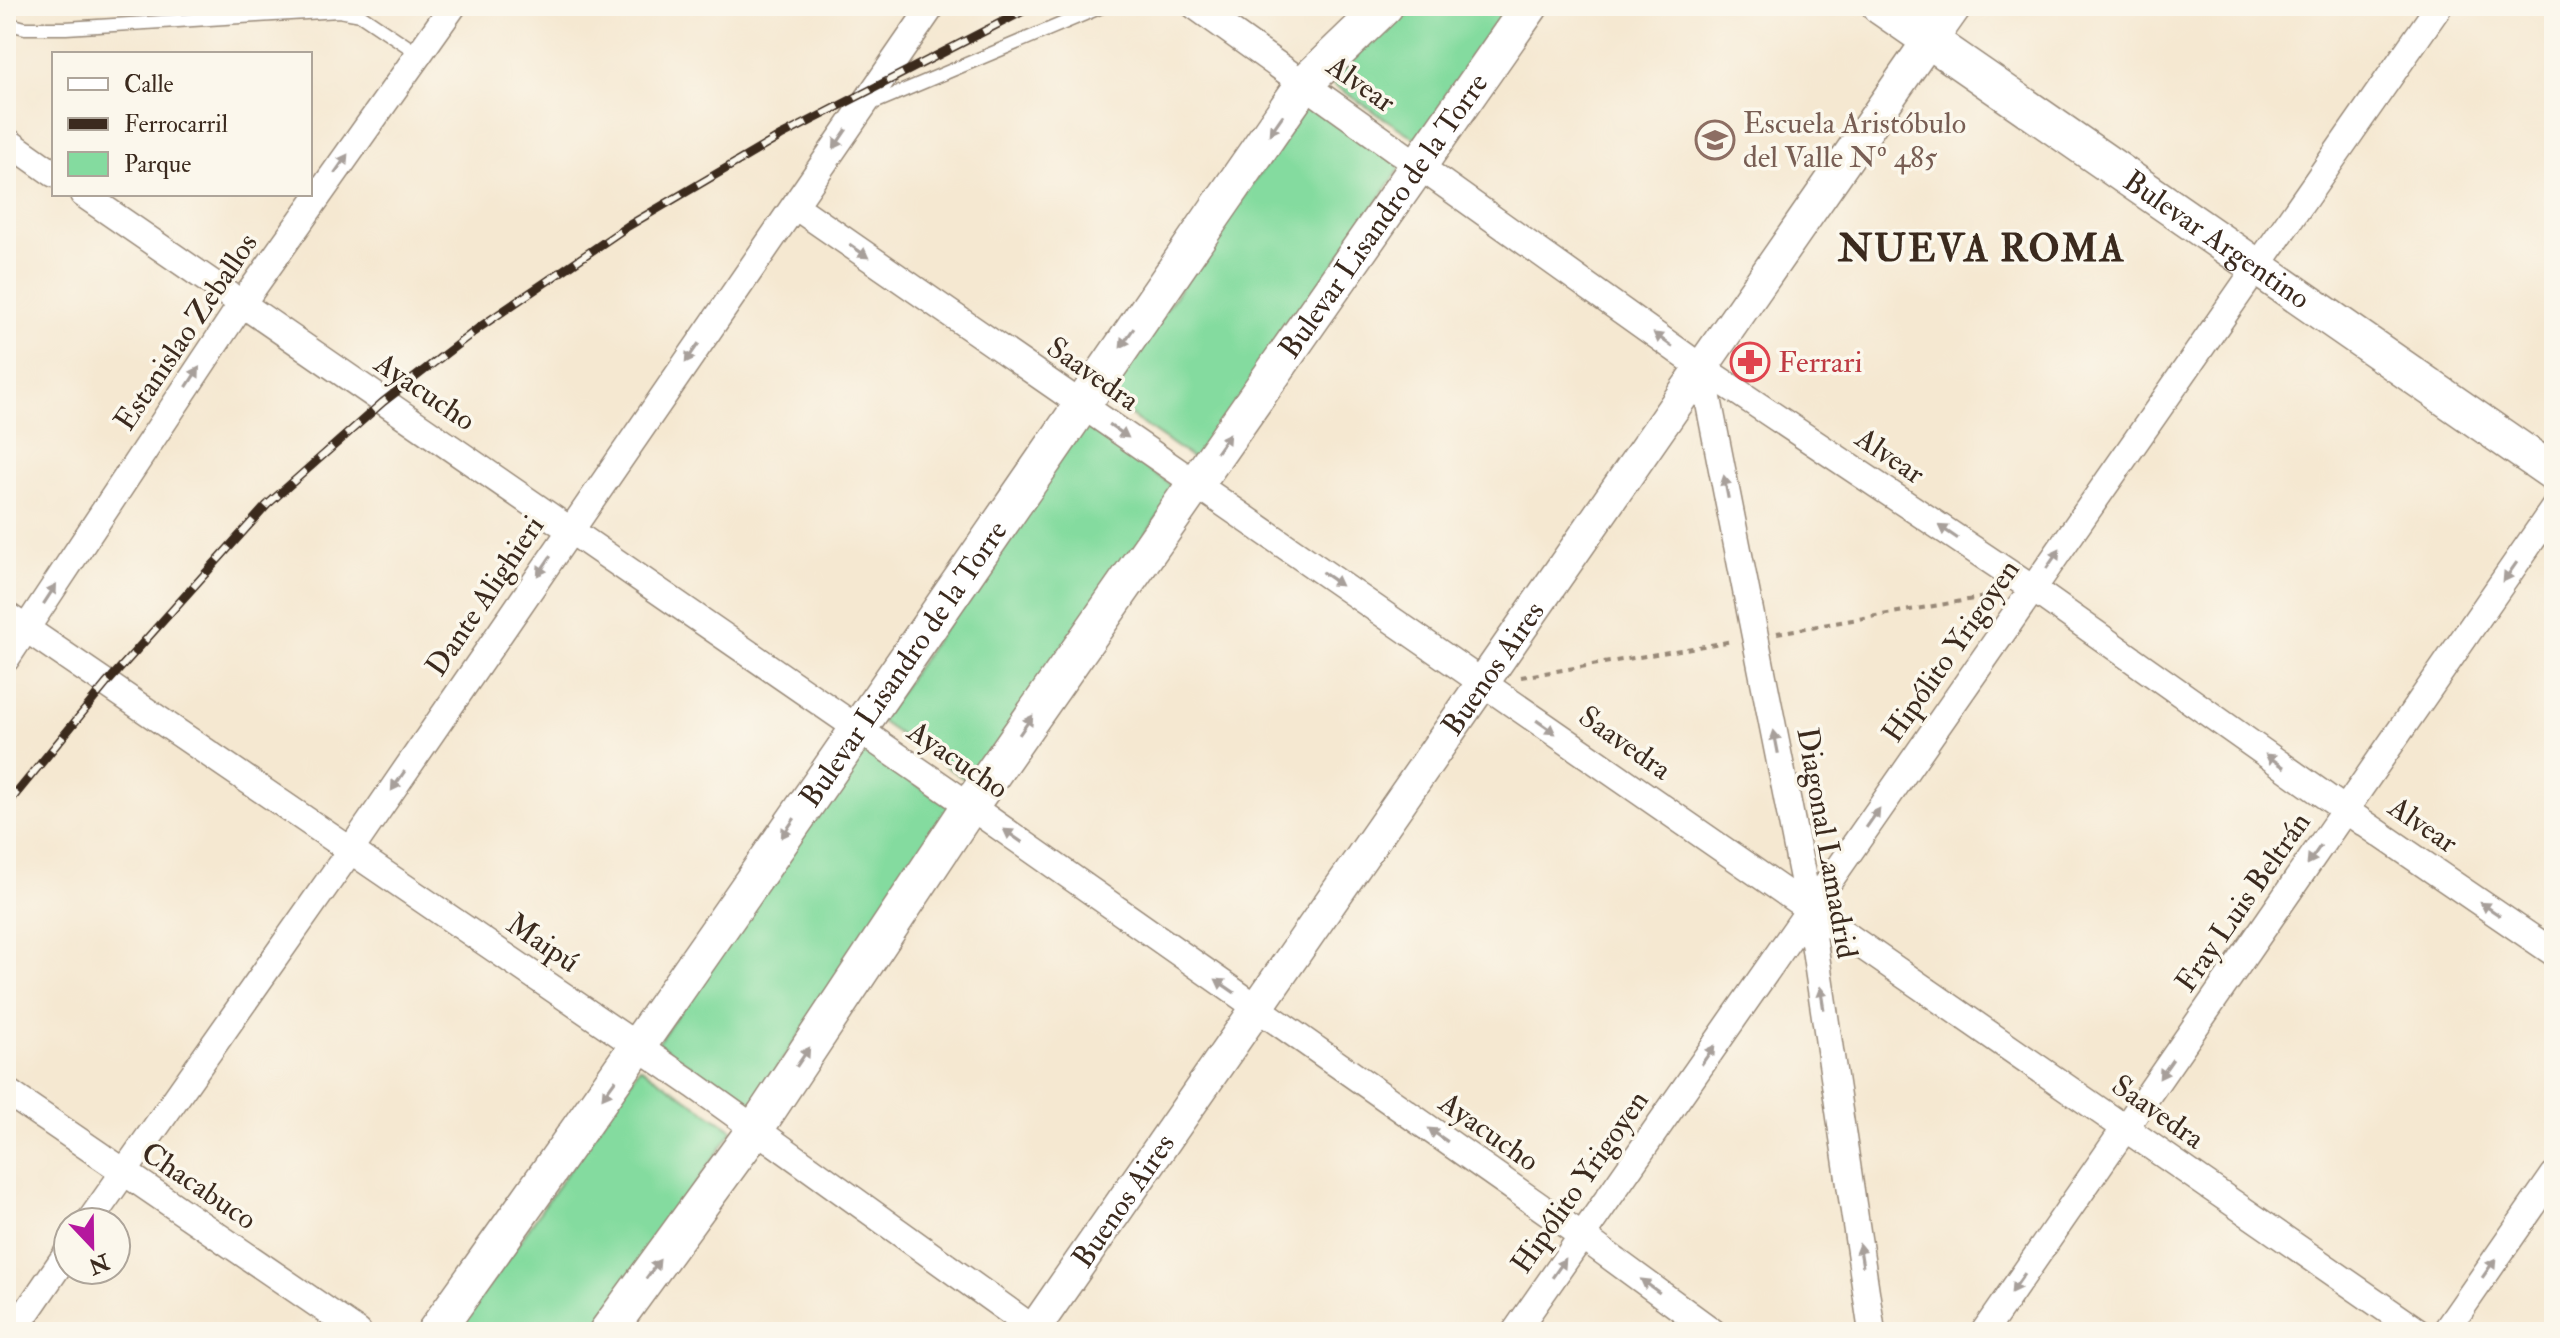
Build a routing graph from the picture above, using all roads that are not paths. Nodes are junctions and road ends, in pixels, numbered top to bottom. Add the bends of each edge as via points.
1 (453, 6) edge
2 (932, 6) edge
3 (1104, 6) edge
4 (1195, 6) edge
5 (1385, 6) edge
6 (1530, 6) edge
7 (1880, 6) edge
8 (2439, 6) edge
9 (1936, 18) edge
10 (6, 23) edge
11 (419, 54) junction
12 (1304, 84) junction
13 (861, 109) junction
14 (6, 140) edge
15 (1418, 163) junction
16 (52, 173) edge
17 (86, 196) edge
18 (795, 206) junction
19 (2264, 259) junction
20 (241, 305) junction
21 (1702, 368) junction
22 (1081, 405) junction
23 (2554, 448) edge
24 (2554, 473) edge
25 (1195, 484) junction
26 (2554, 508) edge
27 (569, 529) junction
28 (2033, 589) junction
29 (16, 623) edge
30 (6, 659) edge
31 (1483, 683) junction
32 (855, 729) junction
33 (970, 806) junction
34 (2345, 810) junction
35 (350, 851) junction
36 (1809, 909) junction
37 (2554, 953) edge
38 (1256, 1008) junction
39 (639, 1047) junction
40 (6, 1091) edge
41 (756, 1128) junction
42 (2125, 1128) junction
43 (123, 1173) junction
44 (2554, 1175) edge
45 (100, 1206) edge
46 (1582, 1236) junction
47 (52, 1275) edge
48 (1035, 1331) edge
49 (13, 1332) edge
50 (358, 1332) edge
51 (435, 1332) edge
52 (607, 1332) edge
53 (1515, 1332) edge
54 (1713, 1332) edge
55 (1872, 1332) edge
56 (1984, 1332) edge
57 (2419, 1332) edge
58 (2445, 1332) edge

1 - 11 street, Estanislao Zeballos
2 - 13 street, Dante Alighieri
3 - 13 lane
4 - 12 street, Alvear
5 - 12 main road, Bulevar Lisandro de la Torre
6 - 15 main road, Bulevar Lisandro de la Torre
7 - 9 main road, Bulevar Argentino
8 - 19 street, Hipólito Yrigoyen
9 - 19 main road, Bulevar Argentino
9 - 21 street, Buenos Aires
10 - 11 lane via 66,28 339,11 361,15
20 -> 11 street, Estanislao Zeballos
12 - 15 street, Alvear
12 -> 22 main road, Bulevar Lisandro de la Torre
13 -> 18 street, Dante Alighieri
14 - 16 street
21 -> 15 street, Alvear
25 -> 15 main road, Bulevar Lisandro de la Torre
17 - 20 street, Ayacucho
18 -> 22 street, Saavedra
18 -> 27 street, Dante Alighieri
19 - 23 main road, Bulevar Argentino
19 - 24 main road, Bulevar Argentino
28 -> 19 street, Hipólito Yrigoyen
20 - 27 street, Ayacucho
29 -> 20 street, Estanislao Zeballos
28 -> 21 street, Alvear
21 - 31 street, Buenos Aires
36 -> 21 street, Diagonal Lamadrid
22 -> 25 street, Saavedra
22 - 32 main road, Bulevar Lisandro de la Torre
25 -> 31 street, Saavedra
33 -> 25 main road, Bulevar Lisandro de la Torre
26 -> 34 street, Fray Luis Beltrán
27 - 32 street, Ayacucho
27 -> 35 street, Dante Alighieri
34 -> 28 street, Alvear
36 -> 28 street, Hipólito Yrigoyen
29 - 30 street, Estanislao Zeballos
29 - 35 street, Maipú
31 -> 36 street, Saavedra
31 - 38 street, Buenos Aires
32 - 33 street, Ayacucho
32 -> 39 main road, Bulevar Lisandro de la Torre
38 -> 33 street, Ayacucho
41 -> 33 main road, Bulevar Lisandro de la Torre
37 -> 34 street, Alvear
34 -> 42 street, Fray Luis Beltrán
35 - 39 street, Maipú
35 - 43 street, Dante Alighieri
36 - 42 street, Saavedra
46 -> 36 street, Hipólito Yrigoyen
55 -> 36 street, Diagonal Lamadrid
46 -> 38 street, Ayacucho
38 - 48 street, Buenos Aires
39 - 41 street, Maipú
39 -> 51 main road, Bulevar Lisandro de la Torre
40 - 43 street, Chacabuco
41 - 48 street, Maipú
52 -> 41 main road, Bulevar Lisandro de la Torre
42 -> 56 street, Fray Luis Beltrán
42 - 57 street, Saavedra
43 - 45 street, Dante Alighieri
43 - 50 street, Chacabuco
58 -> 44 street
53 -> 46 street, Hipólito Yrigoyen
54 -> 46 street, Ayacucho
47 - 49 street

